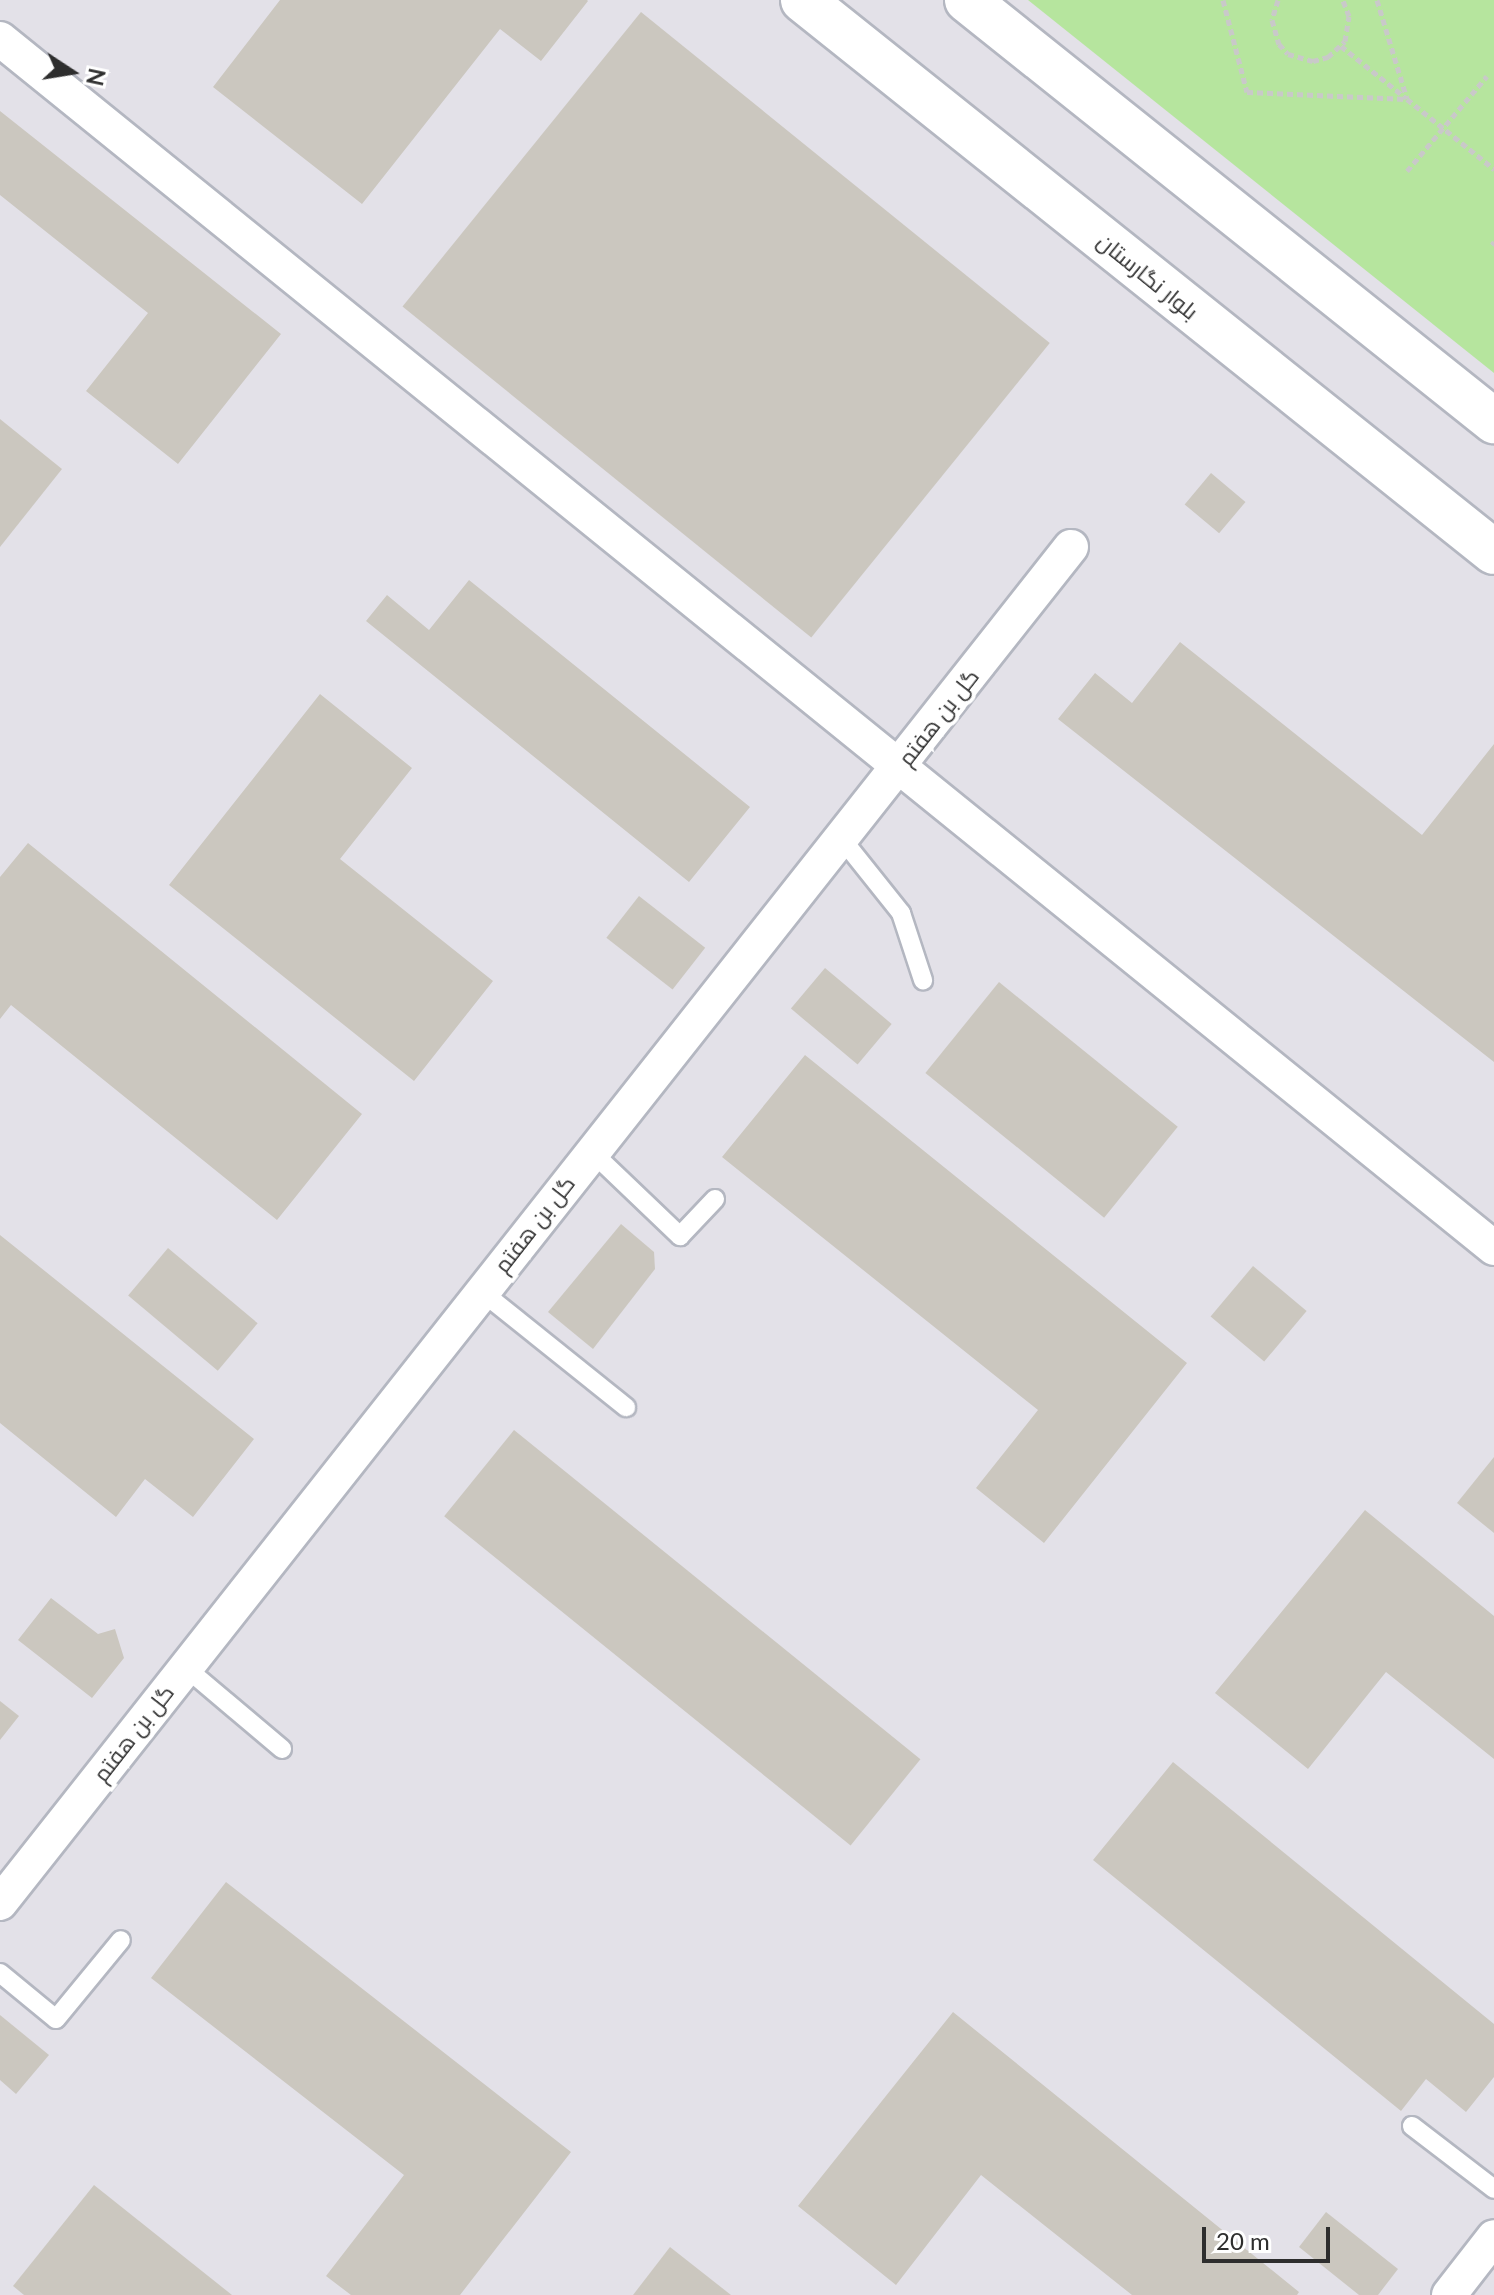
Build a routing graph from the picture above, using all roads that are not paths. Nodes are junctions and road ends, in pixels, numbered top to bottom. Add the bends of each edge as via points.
1 (803, 0) edge
2 (967, 0) edge
3 (0, 39) edge
4 (1494, 421) edge
5 (1071, 547) dead end
6 (1494, 552) edge
7 (901, 765) junction
8 (842, 839) junction
9 (923, 980) dead end
10 (592, 1152) junction
11 (715, 1199) dead end
12 (1494, 1248) edge
13 (481, 1291) junction
14 (626, 1407) dead end
15 (185, 1667) junction
16 (282, 1749) dead end
17 (0, 1903) edge
18 (121, 1940) dead end
19 (0, 1973) edge
20 (1412, 2126) dead end
21 (1494, 2189) edge
22 (1494, 2237) edge
23 (1449, 2295) edge

1 - 6 street, بلوار نگارستان
2 - 4 street
3 - 7 street
5 - 7 street, گل بن هفتم
7 - 8 street, گل بن هفتم
7 - 12 street
8 - 9 lane via 901,913
8 - 10 street, گل بن هفتم
10 - 11 lane via 680,1236
10 - 13 street, گل بن هفتم
13 - 14 lane
13 - 15 street, گل بن هفتم
15 - 16 lane
15 - 17 street, گل بن هفتم
18 - 19 lane via 56,2019
20 - 21 lane
22 - 23 street

